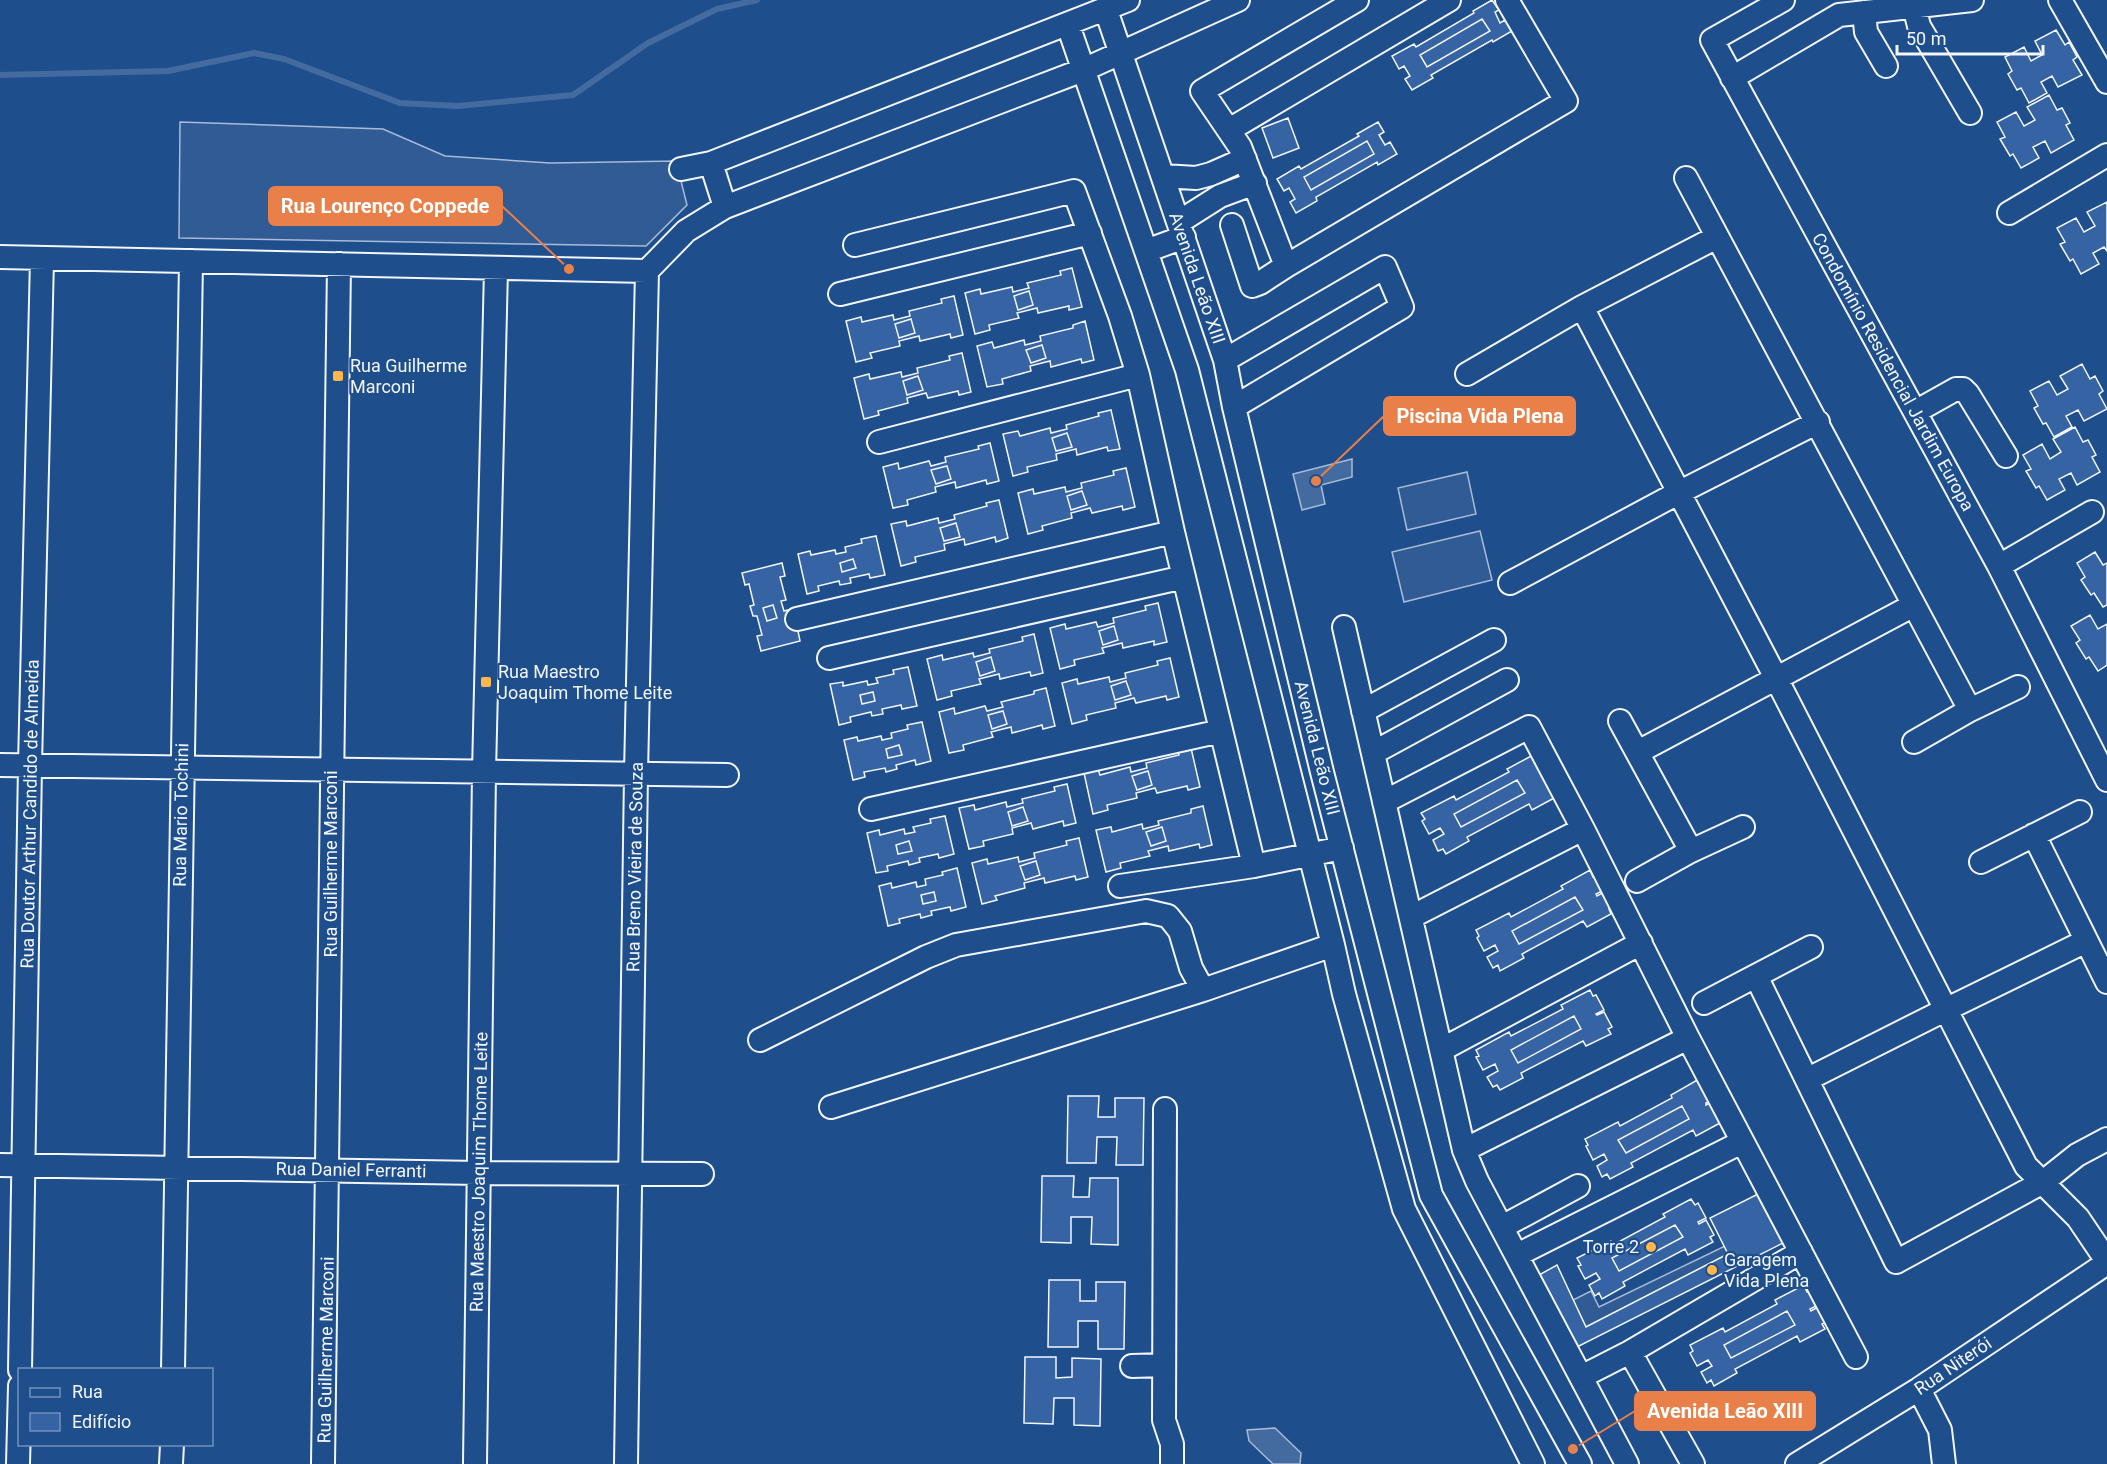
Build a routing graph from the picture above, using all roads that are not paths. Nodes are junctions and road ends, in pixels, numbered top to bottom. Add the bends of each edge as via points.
1 (1128, 0) edge
2 (1238, 0) edge
3 (1357, 0) edge
4 (1449, 0) edge
5 (1507, 0) edge
6 (1783, 0) edge
7 (1972, 0) edge
8 (2060, 0) edge
9 (1901, 5) edge
10 (1835, 8) edge
11 (1106, 10) junction
12 (1864, 12) junction
13 (1068, 25) junction
14 (1122, 54) junction
15 (1886, 66) dead end
16 (1083, 70) junction
17 (1732, 78) junction
18 (2107, 82) edge
19 (1970, 113) dead end
20 (1229, 130) junction
21 (2107, 155) edge
22 (1245, 159) junction
23 (711, 163) junction
24 (681, 170) dead end
25 (1163, 176) junction
26 (1686, 178) dead end
27 (1255, 183) junction
28 (725, 207) junction
29 (2009, 213) dead end
30 (1232, 225) dead end
31 (1181, 230) junction
32 (1090, 233) junction
33 (1717, 237) junction
34 (855, 245) dead end
35 (1146, 251) junction
36 (0, 257) edge
37 (42, 259) junction
38 (191, 261) junction
39 (339, 264) junction
40 (1286, 266) junction
41 (496, 269) junction
42 (647, 271) junction
43 (840, 294) dead end
44 (1582, 307) junction
45 (1225, 360) junction
46 (1467, 374) dead end
47 (1138, 375) junction
48 (1234, 407) junction
49 (1915, 412) junction
50 (1818, 422) junction
51 (879, 442) dead end
52 (2006, 456) dead end
53 (1678, 493) junction
54 (2092, 512) dead end
55 (1173, 532) junction
56 (1999, 566) junction
57 (1184, 577) junction
58 (1510, 584) dead end
59 (1914, 605) junction
60 (797, 619) dead end
61 (1344, 627) dead end
62 (1494, 640) dead end
63 (829, 658) dead end
64 (1776, 678) junction
65 (1508, 680) dead end
66 (2018, 687) dead end
67 (1970, 710) junction
68 (1363, 711) junction
69 (1620, 721) dead end
70 (1221, 731) junction
71 (1914, 741) dead end
72 (1638, 752) junction
73 (1372, 753) junction
74 (0, 765) edge
75 (30, 765) junction
76 (181, 769) junction
77 (331, 771) junction
78 (484, 772) junction
79 (636, 774) junction
80 (727, 775) dead end
81 (2107, 780) edge
82 (1384, 802) junction
83 (872, 809) dead end
84 (2080, 812) dead end
85 (1743, 827) dead end
86 (1583, 829) junction
87 (2034, 835) junction
88 (1342, 848) junction
89 (1691, 851) junction
90 (1309, 855) junction
91 (1981, 862) dead end
92 (1254, 866) junction
93 (1637, 881) dead end
94 (1120, 886) dead end
95 (1410, 917) junction
96 (2086, 941) junction
97 (1641, 943) junction
98 (1333, 945) junction
99 (1811, 947) dead end
100 (1756, 976) junction
101 (2107, 982) edge
102 (1203, 990) junction
103 (1704, 1003) dead end
104 (1947, 1009) junction
105 (1688, 1038) junction
106 (760, 1040) dead end
107 (1441, 1050) junction
108 (1808, 1079) junction
109 (831, 1107) dead end
110 (1165, 1109) dead end
111 (2107, 1139) edge
112 (1742, 1142) junction
113 (1464, 1150) junction
114 (0, 1165) edge
115 (23, 1166) junction
116 (176, 1167) junction
117 (329, 1170) junction
118 (479, 1173) junction
119 (631, 1173) junction
120 (702, 1174) dead end
121 (2043, 1182) junction
122 (1578, 1186) dead end
123 (1502, 1227) junction
124 (1801, 1252) junction
125 (1516, 1255) junction
126 (2107, 1262) edge
127 (1630, 1352) junction
128 (1856, 1357) dead end
129 (1164, 1365) junction
130 (1132, 1366) dead end
131 (20, 1368) edge
132 (173, 1368) edge
133 (1581, 1377) junction
134 (1919, 1389) junction
135 (18, 1446) edge
136 (172, 1446) edge
137 (18, 1464) edge
138 (171, 1464) edge
139 (323, 1464) edge
140 (475, 1464) edge
141 (626, 1464) edge
142 (1172, 1464) edge
143 (1533, 1464) edge
144 (1580, 1464) edge
145 (1627, 1464) edge
146 (1693, 1464) edge
147 (1797, 1464) edge
148 (1944, 1464) edge

1 - 11 street
2 - 14 street
3 - 20 street via 1202,91
4 - 20 street
5 - 40 street via 1566,101
6 - 17 street, Condomínio Residencial Jardim Europa via 1712,40
7 - 9 street
8 - 18 street
9 - 12 street
9 - 19 street via 1919,26
10 - 12 street
10 - 17 street
11 - 13 street
11 - 14 street, Avenida Leão XIII
12 - 15 street via 1866,32
13 - 16 street, Avenida Leão XIII
13 - 23 street
14 - 16 street
14 - 25 street, Avenida Leão XIII
16 - 28 street
16 - 35 street, Avenida Leão XIII
17 - 49 street, Condomínio Residencial Jardim Europa
20 - 22 street
21 - 29 street
22 - 25 street via 1196,178
22 - 27 street
23 - 24 street
23 - 28 street
25 - 31 street, Avenida Leão XIII
26 - 33 street
27 - 31 street via 1213,199
27 - 40 street
28 - 42 street via 686,231
30 - 40 street via 1252,286
31 - 35 street
31 - 45 street, Avenida Leão XIII
32 - 34 street via 1074,191
32 - 43 street
32 - 47 street
33 - 44 street
33 - 50 street
35 - 90 street, Avenida Leão XIII via 1187,370
36 - 37 street
37 - 38 street
37 - 75 street, Rua Doutor Arthur Candido de Almeida
38 - 39 street
38 - 76 street, Rua Mario Tochini
39 - 41 street
39 - 77 street, Rua Guilherme Marconi
41 - 42 street
41 - 78 street, Rua Maestro Joaquim Thome Leite
42 - 79 street, Rua Breno Vieira de Souza
44 - 46 street
44 - 53 street
45 - 48 street, Avenida Leão XIII
45 - 48 street via 1385,267 1402,307
47 - 51 street
47 - 55 street
48 - 88 street, Avenida Leão XIII
49 - 52 street via 1963,389
49 - 56 street, Condomínio Residencial Jardim Europa
50 - 53 street
50 - 59 street
53 - 58 street
53 - 64 street
54 - 56 street
55 - 57 street
55 - 60 street
56 - 81 street, Condomínio Residencial Jardim Europa
57 - 63 street
57 - 70 street
59 - 64 street
59 - 67 street
61 - 68 street
62 - 68 street
64 - 72 street
64 - 104 street
65 - 73 street
66 - 67 street
67 - 71 street
68 - 73 street
69 - 72 street
70 - 83 street
70 - 92 street
72 - 89 street
73 - 82 street
74 - 75 street
75 - 76 street
75 - 115 street, Rua Doutor Arthur Candido de Almeida
76 - 77 street
76 - 116 street, Rua Mario Tochini
77 - 78 street
77 - 117 street, Rua Guilherme Marconi
78 - 79 street
78 - 118 street, Rua Maestro Joaquim Thome Leite
79 - 80 street
79 - 119 street, Rua Breno Vieira de Souza
82 - 86 street via 1529,727
82 - 95 street
84 - 87 street
85 - 89 street
86 - 95 street
86 - 97 street
87 - 91 street
87 - 96 street
88 - 90 street
88 - 144 street, Avenida Leão XIII via 1431,1195
89 - 93 street
90 - 92 street
90 - 98 street, Avenida Leão XIII
92 - 94 street
95 - 107 street
96 - 101 street
96 - 104 street
97 - 105 street
97 - 107 street
98 - 102 street
98 - 143 street, Avenida Leão XIII via 1404,1209
99 - 100 street
100 - 103 street
100 - 108 street
102 - 106 street via 1191,968 1180,931 1168,916 1146,911 956,945
102 - 109 street
104 - 108 street
104 - 121 street via 2026,1166
105 - 112 street
105 - 113 street
107 - 113 street
108 - 121 street via 1896,1262
110 - 129 street
111 - 121 street via 2077,1155
112 - 124 street
112 - 125 street
113 - 123 street
114 - 115 street, Rua Daniel Ferranti
115 - 116 street, Rua Daniel Ferranti
115 - 131 street, Rua Doutor Arthur Candido de Almeida
116 - 117 street, Rua Daniel Ferranti
116 - 132 street, Rua Mario Tochini
117 - 118 street, Rua Daniel Ferranti
117 - 139 street, Rua Guilherme Marconi
118 - 119 street, Rua Daniel Ferranti
118 - 140 street, Rua Maestro Joaquim Thome Leite
119 - 120 street, Rua Daniel Ferranti
119 - 141 street, Rua Breno Vieira de Souza
121 - 126 street via 2078,1218
122 - 123 street
123 - 125 street
124 - 127 street
124 - 128 street
125 - 133 street
126 - 134 street, Rua Niterói
127 - 133 street
127 - 146 street
129 - 130 street
129 - 142 street via 1164,1420 1172,1444
133 - 145 street
134 - 147 street, Rua Niterói
134 - 148 street via 1940,1430
135 - 137 street
136 - 138 street

